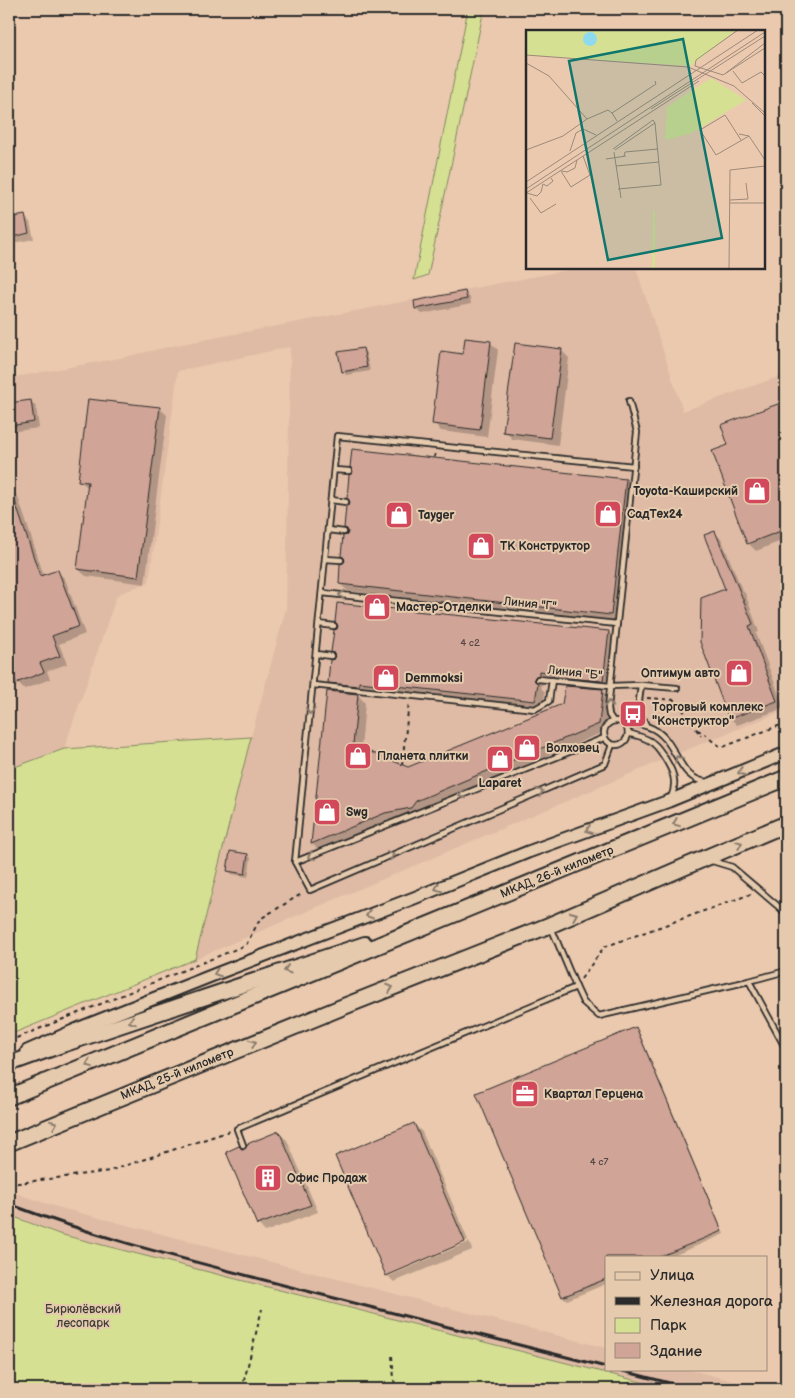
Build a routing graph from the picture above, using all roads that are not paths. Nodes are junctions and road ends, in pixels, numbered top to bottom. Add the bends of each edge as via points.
1 (629, 401) dead end
2 (634, 466) junction
3 (334, 470) junction
4 (350, 471) dead end
5 (331, 500) junction
6 (624, 500) dead end
7 (630, 501) junction
8 (346, 502) dead end
9 (328, 530) junction
10 (344, 532) dead end
11 (620, 532) dead end
12 (627, 533) junction
13 (325, 559) junction
14 (341, 560) dead end
15 (617, 562) dead end
16 (624, 562) junction
17 (614, 590) dead end
18 (620, 591) junction
19 (322, 593) junction
20 (319, 624) junction
21 (617, 624) junction
22 (334, 626) dead end
23 (316, 654) junction
24 (607, 655) dead end
25 (614, 655) junction
26 (331, 656) dead end
27 (538, 679) dead end
28 (552, 680) junction
29 (313, 685) junction
30 (641, 685) junction
31 (610, 686) junction
32 (677, 688) dead end
33 (612, 721) junction
34 (646, 725) junction
35 (626, 726) junction
36 (628, 733) junction
37 (604, 738) junction
38 (612, 745) junction
39 (786, 754) edge
40 (786, 778) edge
41 (716, 782) junction
42 (669, 801) junction
43 (786, 824) edge
44 (703, 859) junction
45 (295, 862) junction
46 (786, 913) edge
47 (449, 916) junction
48 (550, 925) junction
49 (786, 971) edge
50 (749, 981) junction
51 (576, 987) junction
52 (786, 1049) edge
53 (9, 1060) edge
54 (9, 1064) edge
55 (9, 1097) edge
56 (9, 1143) edge
57 (244, 1145) dead end

1 - 2 lane via 638,432
2 - 3 lane via 337,436
2 - 7 lane
3 - 4 lane
3 - 5 lane
5 - 8 lane
5 - 9 lane
6 - 7 lane
7 - 12 lane
9 - 10 lane
9 - 13 lane
11 - 12 lane
12 - 16 lane
13 - 14 lane
13 - 19 lane
15 - 16 lane
16 - 18 lane
17 - 18 lane
18 - 21 lane
19 - 20 lane
21 -> 19 lane, Линия "Г"
20 - 22 lane
20 - 23 lane
21 - 25 lane
23 - 26 lane
23 - 29 lane
24 - 25 lane
25 - 31 lane
27 - 28 lane, Линия "Б"
28 - 29 lane via 549,702 535,709
28 - 31 lane, Линия "Б"
29 -> 45 lane
30 - 31 lane, Линия "Б"
30 - 32 lane, Линия "Б"
30 - 34 lane via 638,709
33 -> 31 lane via 608,708
33 - 35 lane via 617,720
33 - 37 lane via 603,731
34 - 35 lane
41 -> 34 lane via 693,778 685,771 665,736
35 - 36 lane
36 - 38 lane via 626,741
36 - 42 lane via 644,737 661,753 673,775 674,791
37 - 38 lane
37 -> 45 lane
45 -> 38 lane via 310,890 605,764
39 -> 41 street
40 -> 47 highway, МКАД, 26-й километр
41 - 42 street
42 -> 53 street via 528,852 222,972 82,1027
44 -> 43 highway
44 - 46 lane via 732,868
48 -> 44 highway
47 -> 54 main road
47 -> 55 highway, МКАД, 26-й километр
48 - 51 lane
56 -> 48 highway, МКАД, 25-й километр
49 - 50 lane
50 - 51 lane via 599,1016 583,1002
50 - 52 lane
51 - 57 lane via 237,1128

